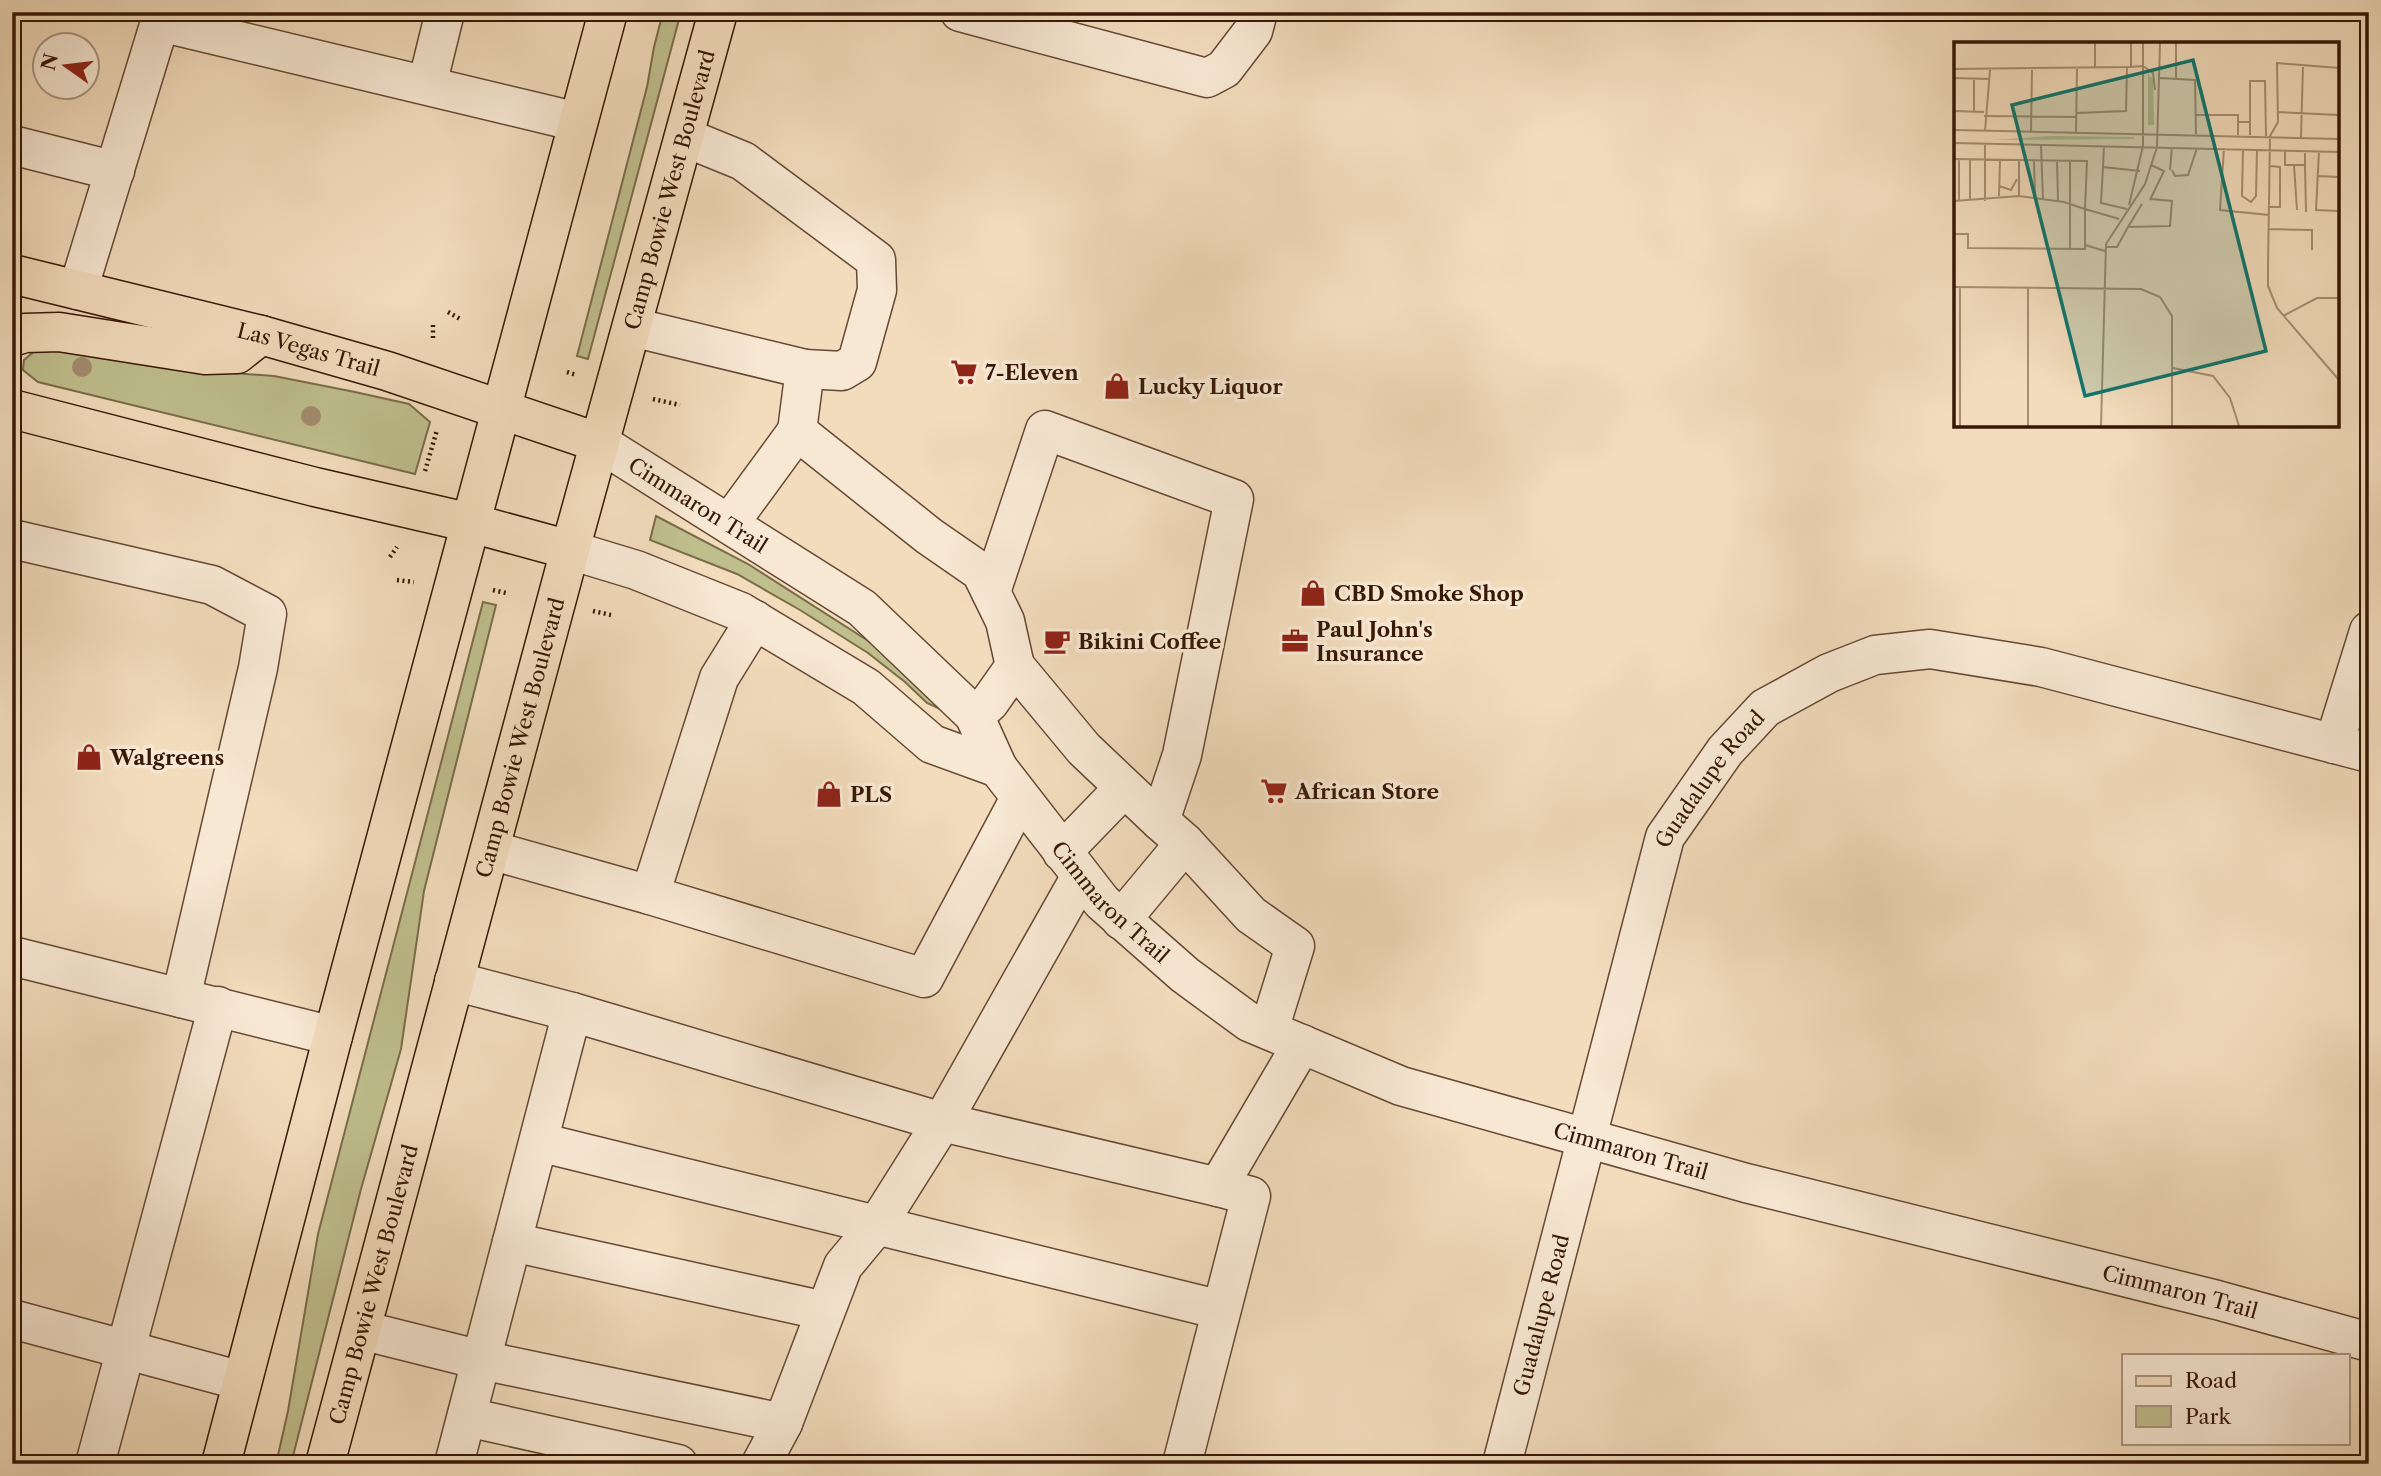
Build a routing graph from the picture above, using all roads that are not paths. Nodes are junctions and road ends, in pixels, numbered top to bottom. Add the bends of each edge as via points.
1 (445, 12) edge
2 (608, 12) edge
3 (718, 12) edge
4 (960, 12) edge
5 (1258, 12) edge
6 (426, 85) junction
7 (579, 122) junction
8 (684, 136) junction
9 (12, 145) edge
10 (115, 171) junction
11 (12, 274) edge
12 (78, 290) junction
13 (632, 327) junction
14 (261, 335) junction
15 (12, 337) edge
16 (805, 369) junction
17 (12, 409) edge
18 (501, 409) junction
19 (797, 431) junction
20 (600, 443) junction
21 (471, 523) junction
22 (729, 524) junction
23 (12, 539) edge
24 (570, 550) junction
25 (990, 592) junction
26 (755, 620) junction
27 (2369, 631) edge
28 (1015, 666) junction
29 (974, 715) junction
30 (2352, 749) edge
31 (1009, 783) junction
32 (1124, 788) junction
33 (1173, 832) junction
34 (490, 850) junction
35 (1072, 864) junction
36 (650, 895) junction
37 (1121, 919) junction
38 (12, 956) edge
39 (454, 981) junction
40 (181, 998) junction
41 (218, 1006) junction
42 (572, 1012) junction
43 (333, 1036) junction
44 (1286, 1037) junction
45 (942, 1122) junction
46 (1587, 1138) junction
47 (538, 1142) junction
48 (1218, 1187) junction
49 (877, 1224) junction
50 (512, 1242) junction
51 (1221, 1310) junction
52 (825, 1311) junction
53 (12, 1319) edge
54 (361, 1330) junction
55 (2369, 1342) edge
56 (126, 1349) junction
57 (481, 1360) junction
58 (242, 1381) junction
59 (467, 1417) junction
60 (783, 1423) junction
61 (95, 1464) edge
62 (221, 1464) edge
63 (325, 1464) edge
64 (454, 1464) edge
65 (678, 1464) edge
66 (761, 1464) edge
67 (1182, 1464) edge
68 (1502, 1464) edge

1 - 6 street
2 - 7 main road
3 - 8 main road, Camp Bowie West Boulevard
4 - 5 street via 1208,78 1224,69 1253,31
6 - 7 street
6 - 10 street via 160,22
7 - 18 main road
8 - 13 main road, Camp Bowie West Boulevard
8 - 16 street via 743,161 876,260 877,290 857,362 842,371
9 - 10 street
10 - 12 street
11 - 12 main road, Las Vegas Trail
12 - 14 main road, Las Vegas Trail
13 - 16 street
13 - 20 main road, Camp Bowie West Boulevard
14 - 15 main road via 237,354 205,355 59,332
14 - 18 main road, Las Vegas Trail
16 - 19 street
17 - 21 main road
18 - 20 main road, Las Vegas Trail
18 - 21 main road
19 - 22 street
19 - 25 street via 981,572
20 - 22 street, Cimmaron Trail
20 - 24 main road, Camp Bowie West Boulevard
21 - 24 main road
21 - 43 main road
22 - 29 street, Cimmaron Trail via 862,608
23 - 40 street via 212,585 267,614
24 - 26 street via 636,570
24 - 34 main road, Camp Bowie West Boulevard
25 - 28 street via 1005,621
25 - 33 street via 1045,430 1234,499 1182,755
26 - 31 street via 866,687 932,744
26 - 36 street via 719,678
27 - 30 street
28 - 29 street via 989,703
28 - 32 street via 1084,749
29 - 31 street, Cimmaron Trail
30 - 46 street, Guadalupe Road via 2041,667 1930,649 1875,655 1829,673 1765,708 1725,751 1665,837
31 - 35 street, Cimmaron Trail
31 - 36 street via 924,978
32 - 33 street
32 - 35 street
33 - 37 street
33 - 44 street via 1251,915 1295,946
34 - 36 street
34 - 39 main road, Camp Bowie West Boulevard
35 - 37 street, Cimmaron Trail
35 - 45 street
37 - 44 street, Cimmaron Trail via 1185,975 1249,1021
38 - 40 street
39 - 42 street
39 - 54 main road, Camp Bowie West Boulevard
40 - 41 street
41 - 43 street
41 - 56 street
42 - 45 street
42 - 47 street
43 - 58 main road
44 - 46 street, Cimmaron Trail via 1401,1086
44 - 48 street
45 - 48 street
45 - 49 street
46 - 55 street, Cimmaron Trail via 1746,1184
46 - 68 street, Guadalupe Road
47 - 49 street
47 - 50 street
48 - 51 street via 1251,1196
49 - 51 street
49 - 52 street via 843,1266
50 - 52 street
50 - 57 street
51 - 67 street
52 - 60 street
53 - 56 street
54 - 57 street
54 - 63 main road, Camp Bowie West Boulevard
56 - 58 street
56 - 61 street
57 - 59 street
57 - 60 street
58 - 62 main road
59 - 64 street
59 - 65 street
60 - 66 street

